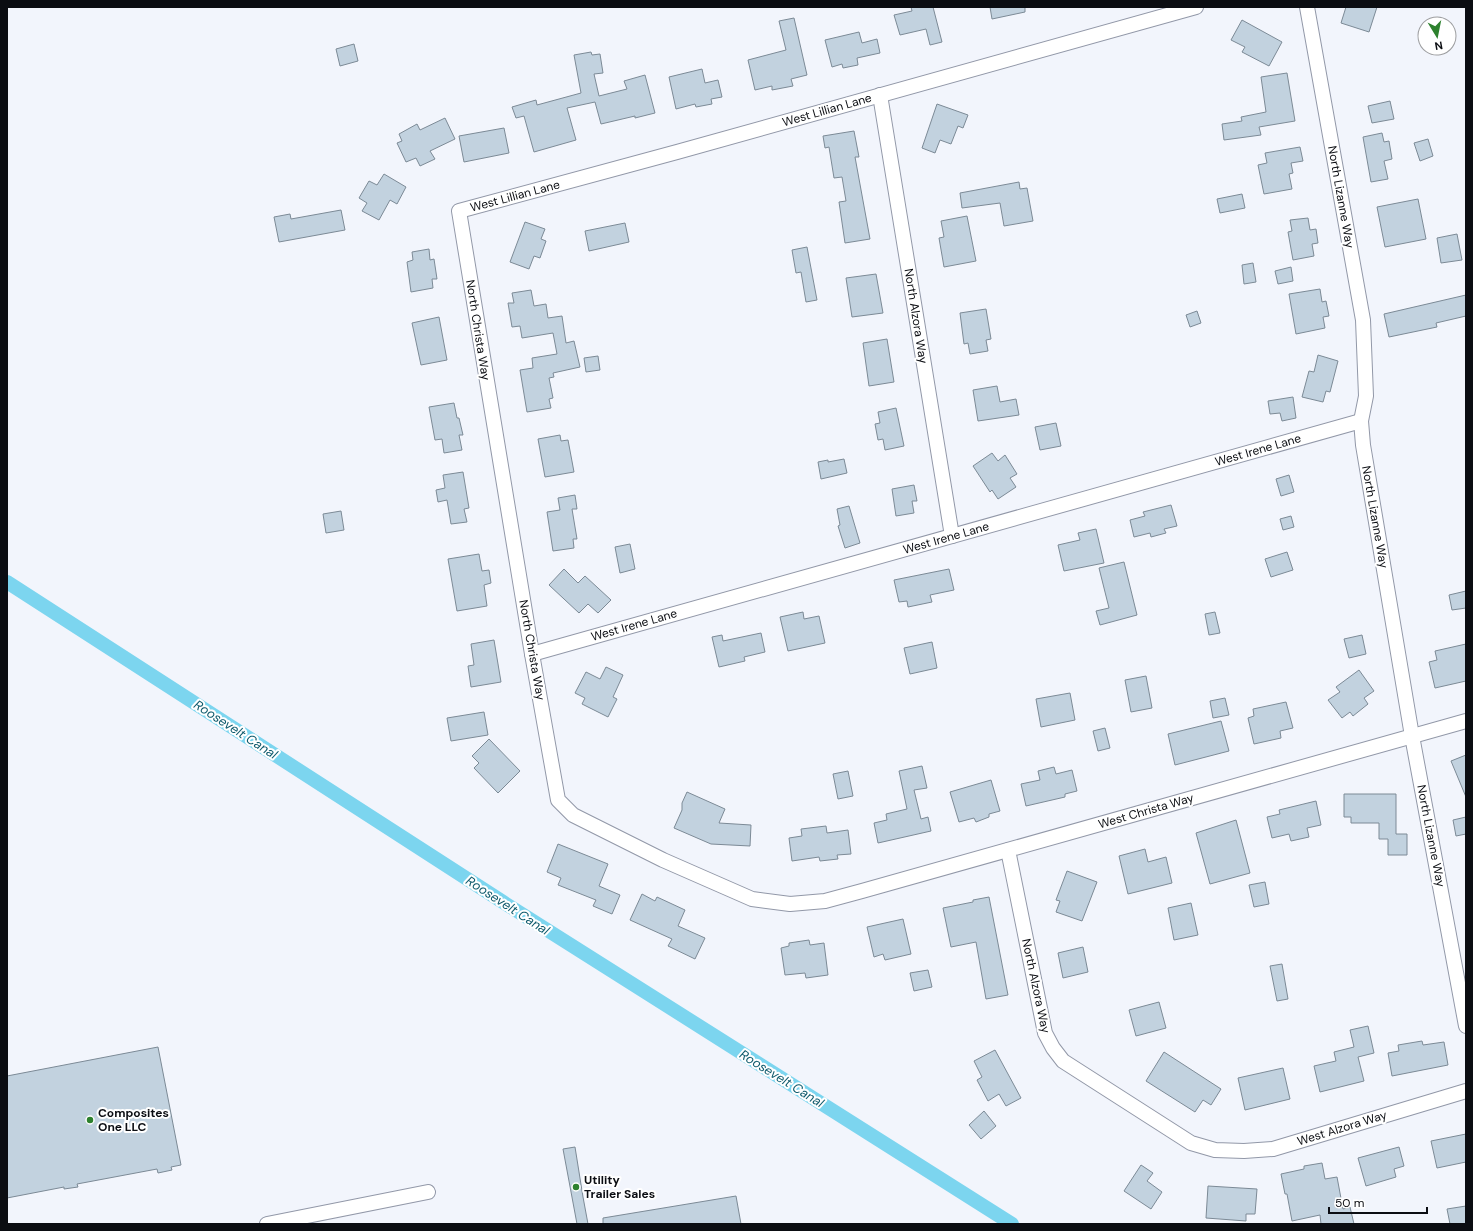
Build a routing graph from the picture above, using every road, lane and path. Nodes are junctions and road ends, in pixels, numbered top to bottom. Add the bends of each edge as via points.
1 (1196, 7) edge
2 (1307, 7) edge
3 (880, 95) junction
4 (459, 211) joint
5 (1361, 421) junction
6 (952, 536) junction
7 (532, 654) junction
8 (1466, 721) edge
9 (1412, 736) junction
10 (1008, 850) junction
11 (825, 901) joint
12 (1466, 1026) edge
13 (1466, 1091) edge
14 (1215, 1150) joint
15 (428, 1192) dead end
16 (267, 1224) edge

1 - 3 street, West Lillian Lane
2 - 5 street, North Lizanne Way via 1363,320 1366,396
3 - 4 street, West Lillian Lane
3 - 6 street, North Alzora Way
4 - 7 street, North Christa Way
5 - 6 street, West Irene Lane
5 - 9 street, North Lizanne Way
6 - 7 street, West Irene Lane
7 - 11 street, North Christa Way via 558,800 573,815 663,860 752,899 790,904
8 - 9 street, West Christa Way
9 - 10 street, West Christa Way
9 - 12 street, North Lizanne Way
10 - 11 street, West Christa Way
10 - 14 street, North Alzora Way via 1045,1033 1053,1048 1063,1061 1191,1144
13 - 14 street, West Alzora Way via 1273,1149
15 - 16 street

